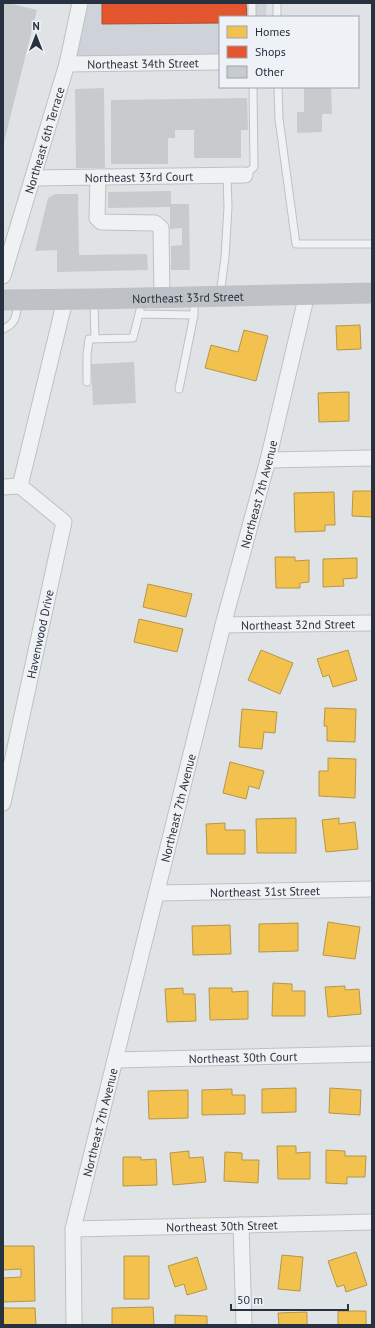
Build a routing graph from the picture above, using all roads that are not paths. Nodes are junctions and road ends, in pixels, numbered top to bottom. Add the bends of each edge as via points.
1 (80, 3) edge
2 (252, 3) edge
3 (277, 3) edge
4 (252, 16) edge
5 (277, 16) edge
6 (219, 62) edge
7 (67, 64) junction
8 (253, 88) edge
9 (278, 88) edge
10 (245, 175) joint
11 (227, 176) junction
12 (98, 177) junction
13 (33, 178) junction
14 (372, 244) edge
15 (3, 276) edge
16 (372, 293) edge
17 (307, 294) junction
18 (220, 296) junction
19 (162, 298) junction
20 (94, 299) junction
21 (11, 300) edge
22 (65, 300) junction
23 (139, 306) junction
24 (194, 306) junction
25 (3, 329) edge
26 (95, 339) junction
27 (87, 382) dead end
28 (179, 389) dead end
29 (372, 458) edge
30 (268, 460) junction
31 (20, 486) junction
32 (3, 487) edge
33 (372, 623) edge
34 (223, 625) junction
35 (3, 803) edge
36 (372, 889) edge
37 (157, 893) junction
38 (372, 1054) edge
39 (115, 1060) junction
40 (372, 1222) edge
41 (241, 1225) junction
42 (73, 1229) junction
43 (74, 1325) edge
44 (244, 1325) edge

1 - 7 street, Northeast 6th Terrace
2 - 4 lane
3 - 5 lane
6 - 7 street, Northeast 34th Street
7 - 13 street, Northeast 6th Terrace
8 - 10 lane via 254,167
9 - 14 lane via 279,119 296,244
10 - 11 street, Northeast 33rd Court
11 - 12 street, Northeast 33rd Court
11 - 18 lane via 228,207
12 - 13 street, Northeast 33rd Court
12 - 19 street via 97,218 101,222 155,223 161,228
13 - 15 street, Northeast 6th Terrace
16 - 17 street, Northeast 33rd Street
17 - 18 street, Northeast 33rd Street
17 - 30 street, Northeast 7th Avenue
18 - 24 street, Northeast 33rd Street
19 - 23 street, Northeast 33rd Street
19 - 24 street, Northeast 33rd Street
20 - 22 street, Northeast 33rd Street
20 - 23 street, Northeast 33rd Street
20 - 26 lane
21 - 22 street, Northeast 33rd Street
21 - 25 lane via 15,319 10,326
22 - 31 street
23 - 24 lane
23 - 26 lane via 133,338
24 - 28 lane
26 - 27 lane via 89,339
29 - 30 street
30 - 34 street, Northeast 7th Avenue
31 - 32 street
31 - 35 street, Havenwood Drive via 64,522
33 - 34 street, Northeast 32nd Street
34 - 37 street, Northeast 7th Avenue
36 - 37 street, Northeast 31st Street
37 - 39 street, Northeast 7th Avenue
38 - 39 street, Northeast 30th Court
39 - 42 street, Northeast 7th Avenue
40 - 41 street, Northeast 30th Street
41 - 42 street, Northeast 30th Street
41 - 44 street
42 - 43 street, Northeast 7th Avenue

